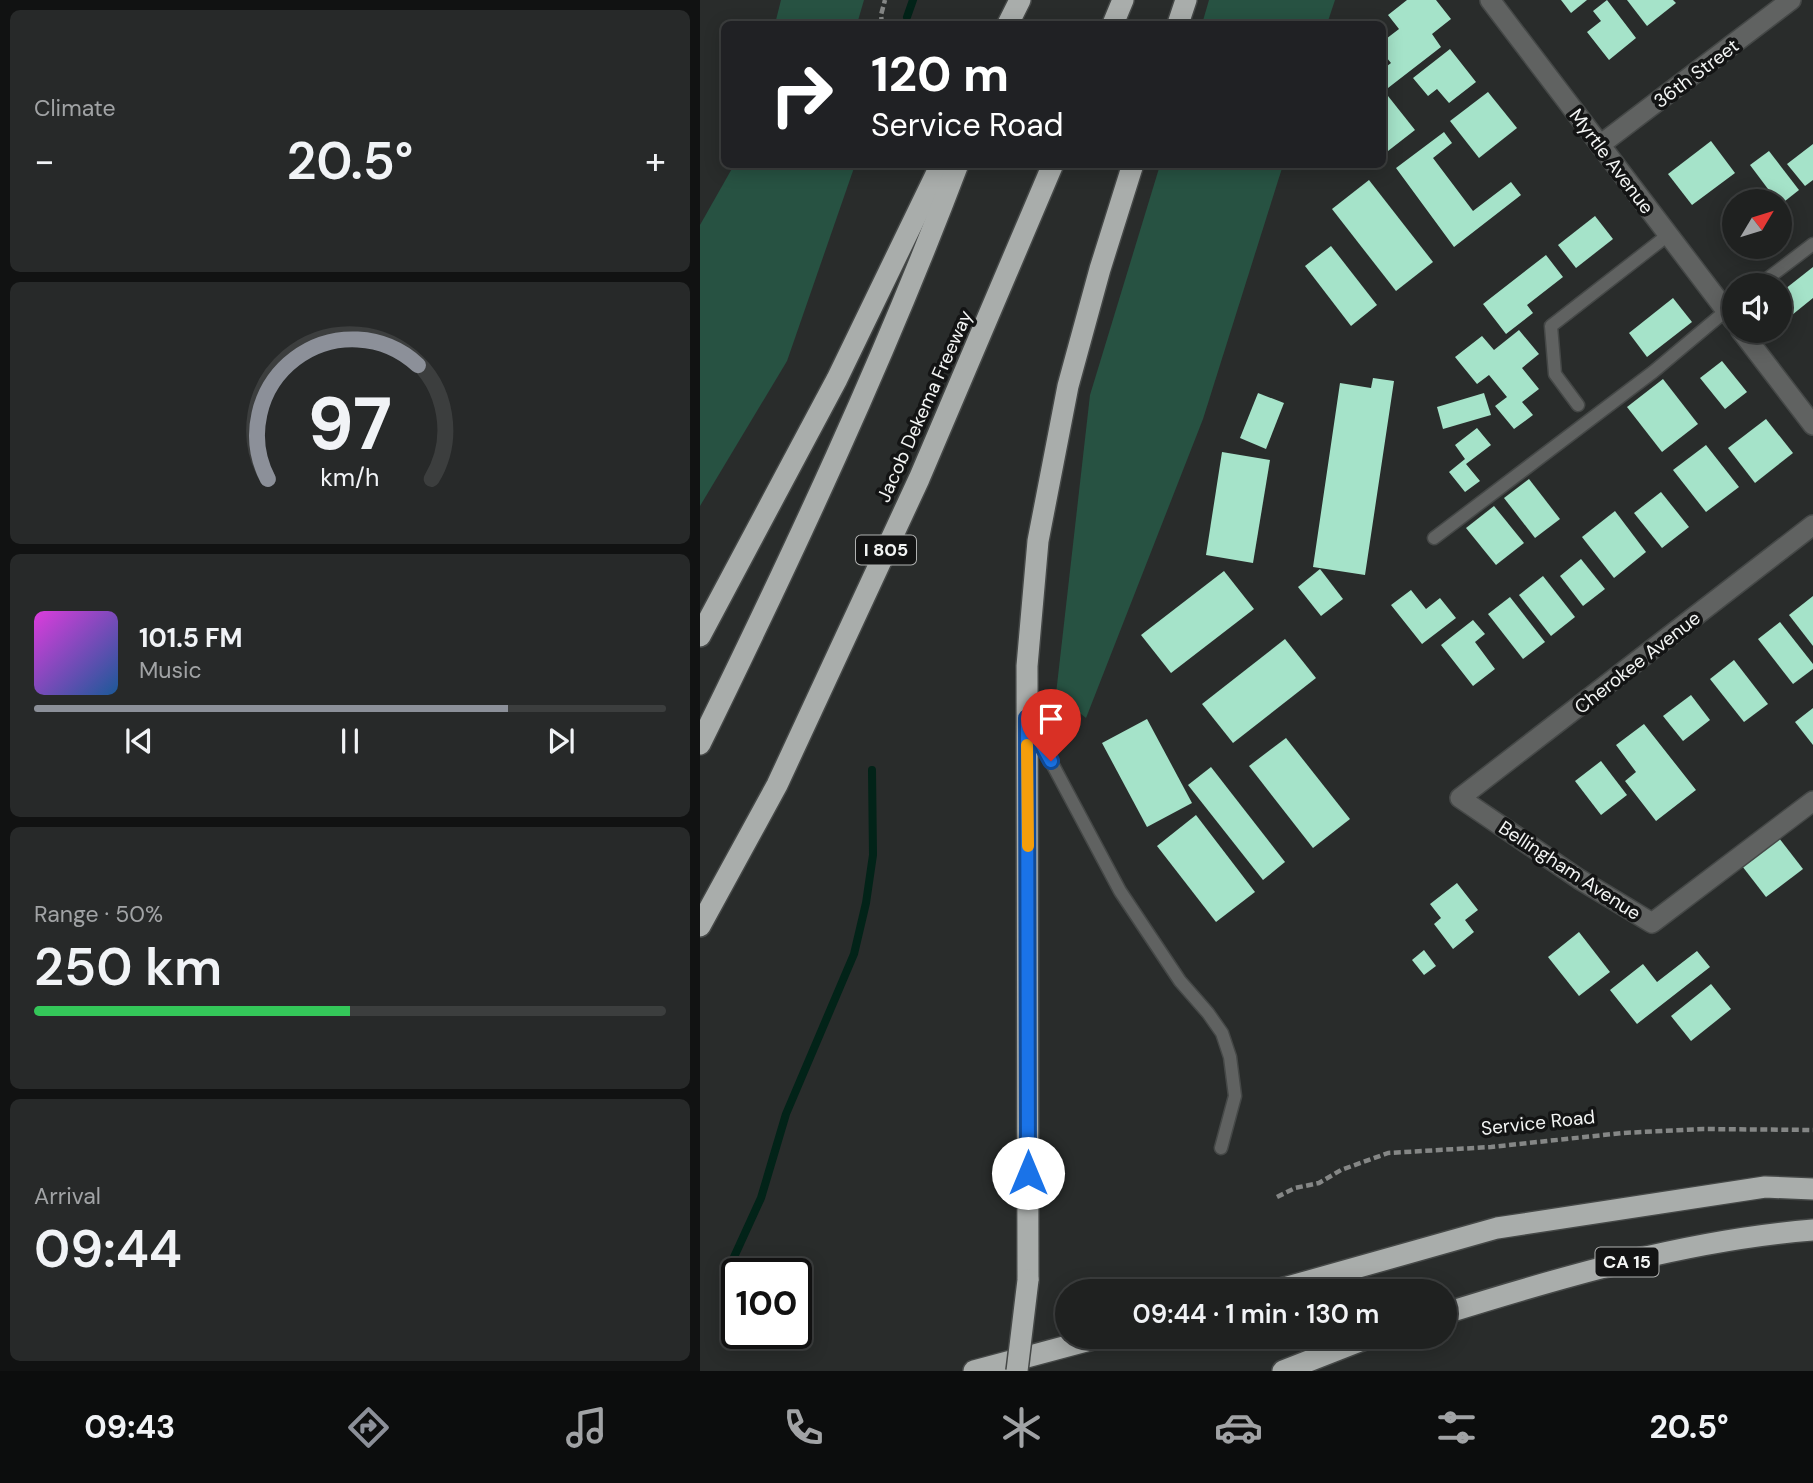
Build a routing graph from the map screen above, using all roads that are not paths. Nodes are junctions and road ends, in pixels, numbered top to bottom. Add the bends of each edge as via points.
1 (1020, 0) edge
2 (1123, 0) edge
3 (1186, 0) edge
4 (1490, 0) edge
5 (1791, 0) edge
6 (1010, 21) edge
7 (1114, 21) edge
8 (1179, 21) edge
9 (1600, 145) junction
10 (939, 168) edge
11 (956, 168) edge
12 (1052, 168) edge
13 (1132, 168) edge
14 (1668, 235) junction
15 (1813, 244) edge
16 (1775, 273) edge
17 (1722, 301) edge
18 (1722, 319) edge
19 (1750, 343) edge
20 (1578, 405) dead end
21 (1813, 425) edge
22 (1813, 525) edge
23 (1434, 538) dead end
24 (700, 636) edge
25 (1027, 718) junction
26 (700, 744) edge
27 (1460, 798) joint
28 (1813, 800) edge
29 (700, 926) edge
30 (1221, 1147) dead end
31 (1813, 1189) edge
32 (1813, 1230) edge
33 (1316, 1279) edge
34 (1457, 1310) edge
35 (1056, 1349) edge
36 (1339, 1349) edge
37 (974, 1371) edge
38 (1017, 1371) edge
39 (1283, 1371) edge

1 - 6 highway
2 - 7 highway
3 - 8 highway
4 - 9 street, Myrtle Avenue
5 - 9 street, 36th Street
9 - 14 street, Myrtle Avenue
10 - 24 highway via 837,379
11 - 26 highway via 850,425
12 - 29 highway, Jacob Dekema Freeway / I 805 via 919,479 777,785
13 - 25 highway via 1068,386 1038,541
14 - 17 street, Myrtle Avenue
14 - 20 lane via 1551,326 1555,374
15 - 16 lane
18 - 23 lane
19 - 21 street
22 - 27 street, Cherokee Avenue
25 - 30 lane via 1120,891 1222,1034 1236,1096
25 - 38 highway, bridge via 1028,1280
27 - 28 street, Bellingham Avenue via 1578,879 1652,923
31 - 33 highway via 1765,1186 1497,1228
32 - 34 highway, CA 15 via 1751,1235 1561,1277
35 - 37 highway
36 - 39 highway

